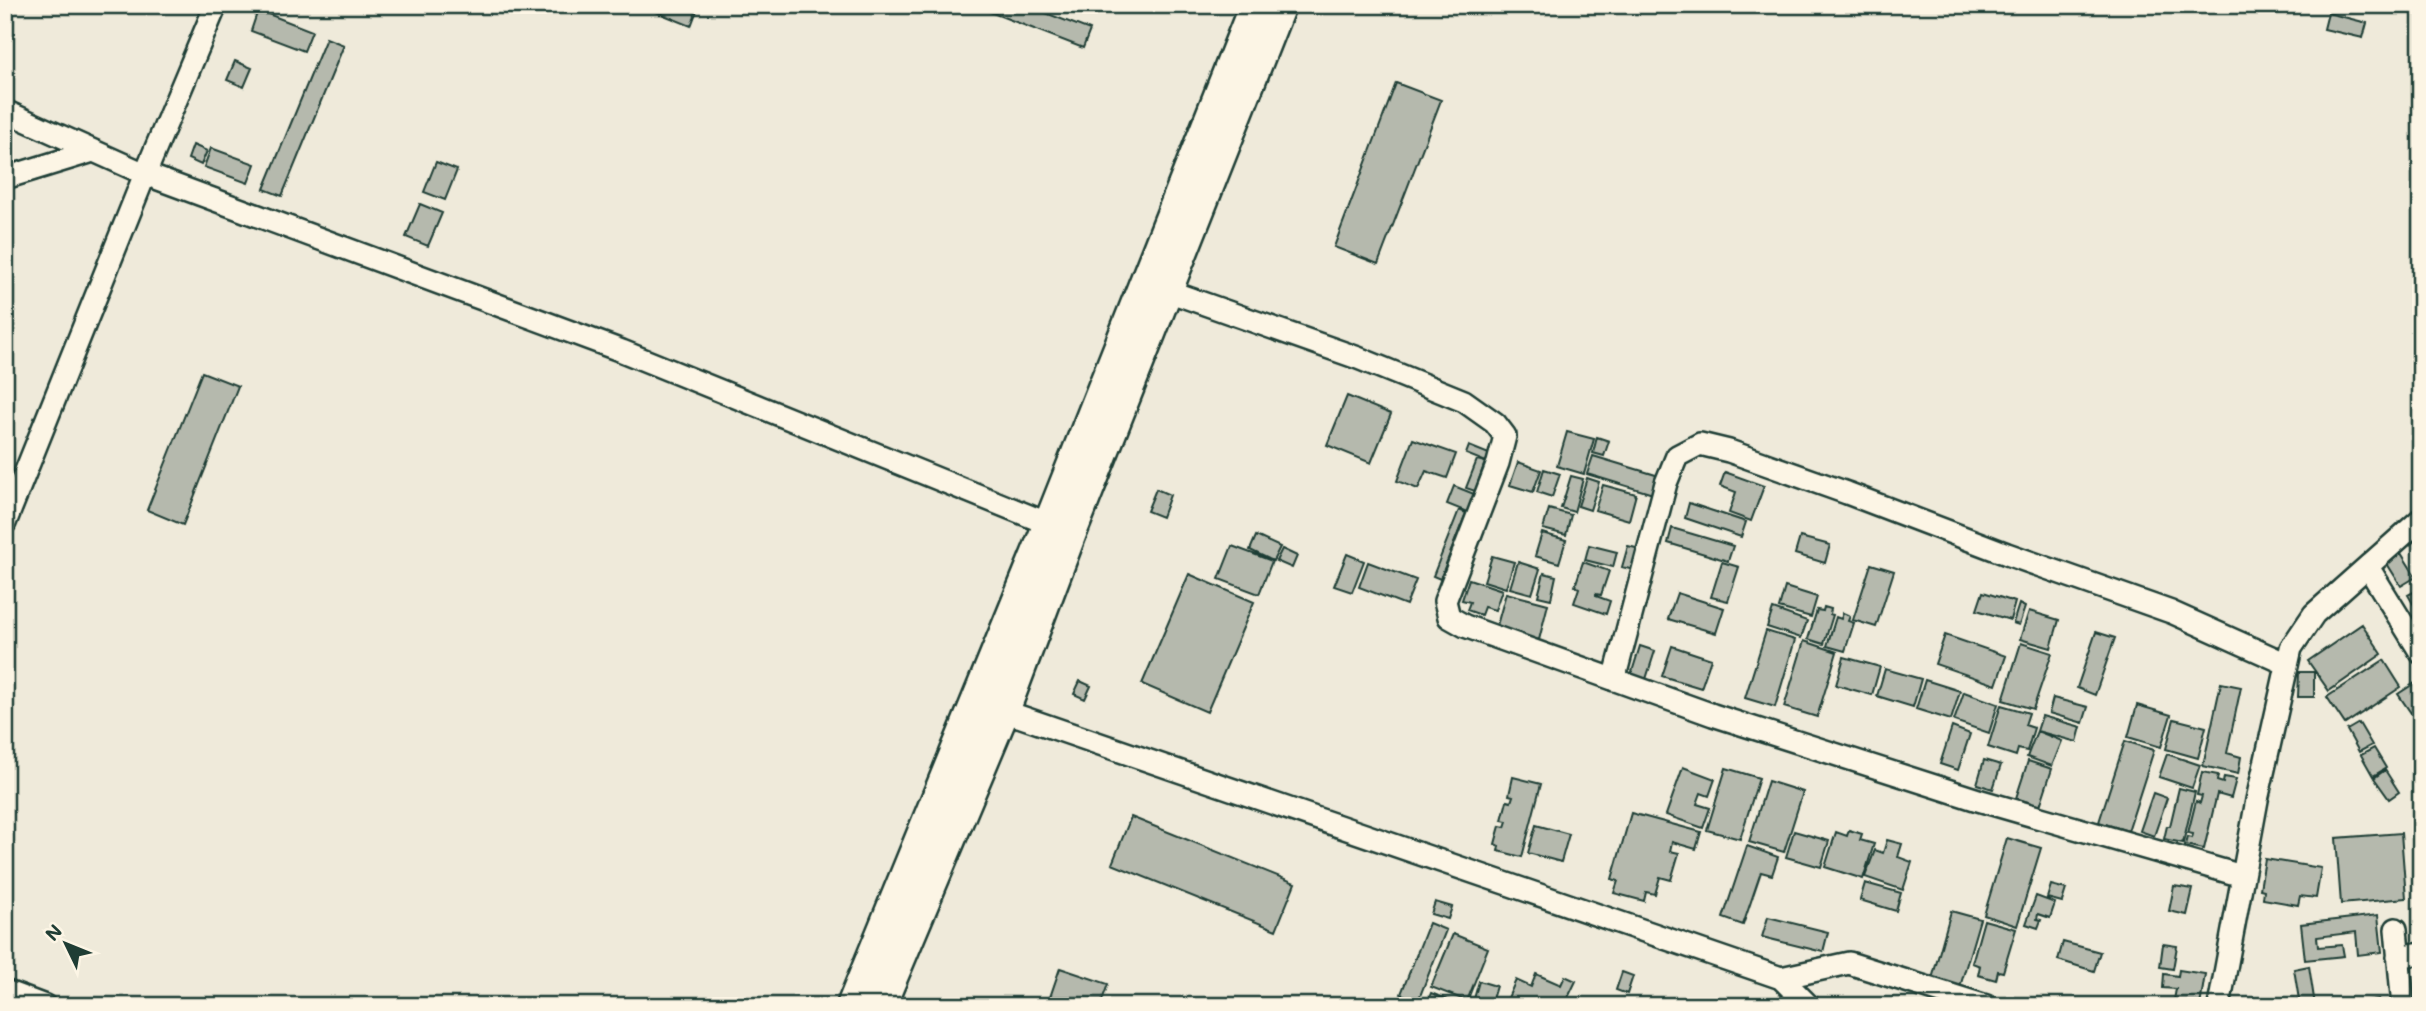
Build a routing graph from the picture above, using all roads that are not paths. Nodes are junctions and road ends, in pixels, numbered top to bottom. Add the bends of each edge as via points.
1 (216, 5) edge
2 (1255, 5) edge
3 (1280, 5) edge
4 (5, 111) edge
5 (93, 150) junction
6 (145, 174) junction
7 (5, 178) edge
8 (1168, 291) junction
9 (2421, 519) edge
10 (5, 523) edge
11 (1049, 524) junction
12 (2368, 567) junction
13 (2421, 653) edge
14 (2287, 664) junction
15 (1614, 680) junction
16 (1004, 711) junction
17 (2242, 876) junction
18 (2396, 929) dead end
19 (2421, 953) edge
20 (2398, 957) junction
21 (1781, 978) junction
22 (5, 991) edge
23 (45, 1006) edge
24 (852, 1006) edge
25 (880, 1006) edge
26 (1809, 1006) edge
27 (1986, 1006) edge
28 (2220, 1006) edge
29 (2403, 1006) edge

1 - 6 street
2 - 11 street
3 - 8 street
4 - 5 street
5 - 6 street
5 - 7 street
6 - 10 street
6 - 11 street via 622,351
8 - 15 street via 1358,358 1464,401 1495,423 1506,436 1445,601 1449,617
8 - 16 street
9 - 12 street
11 - 24 street
12 - 13 street
12 - 14 street via 2314,614 2291,648
14 - 15 street via 2171,612 1834,488 1700,444 1677,457 1666,483
14 - 17 street
15 - 17 street via 1978,800
16 - 21 street
16 - 25 street
17 - 28 street
18 - 20 street
19 - 20 street
20 - 29 street
21 - 26 street
21 - 27 street via 1849,963
22 - 23 street

